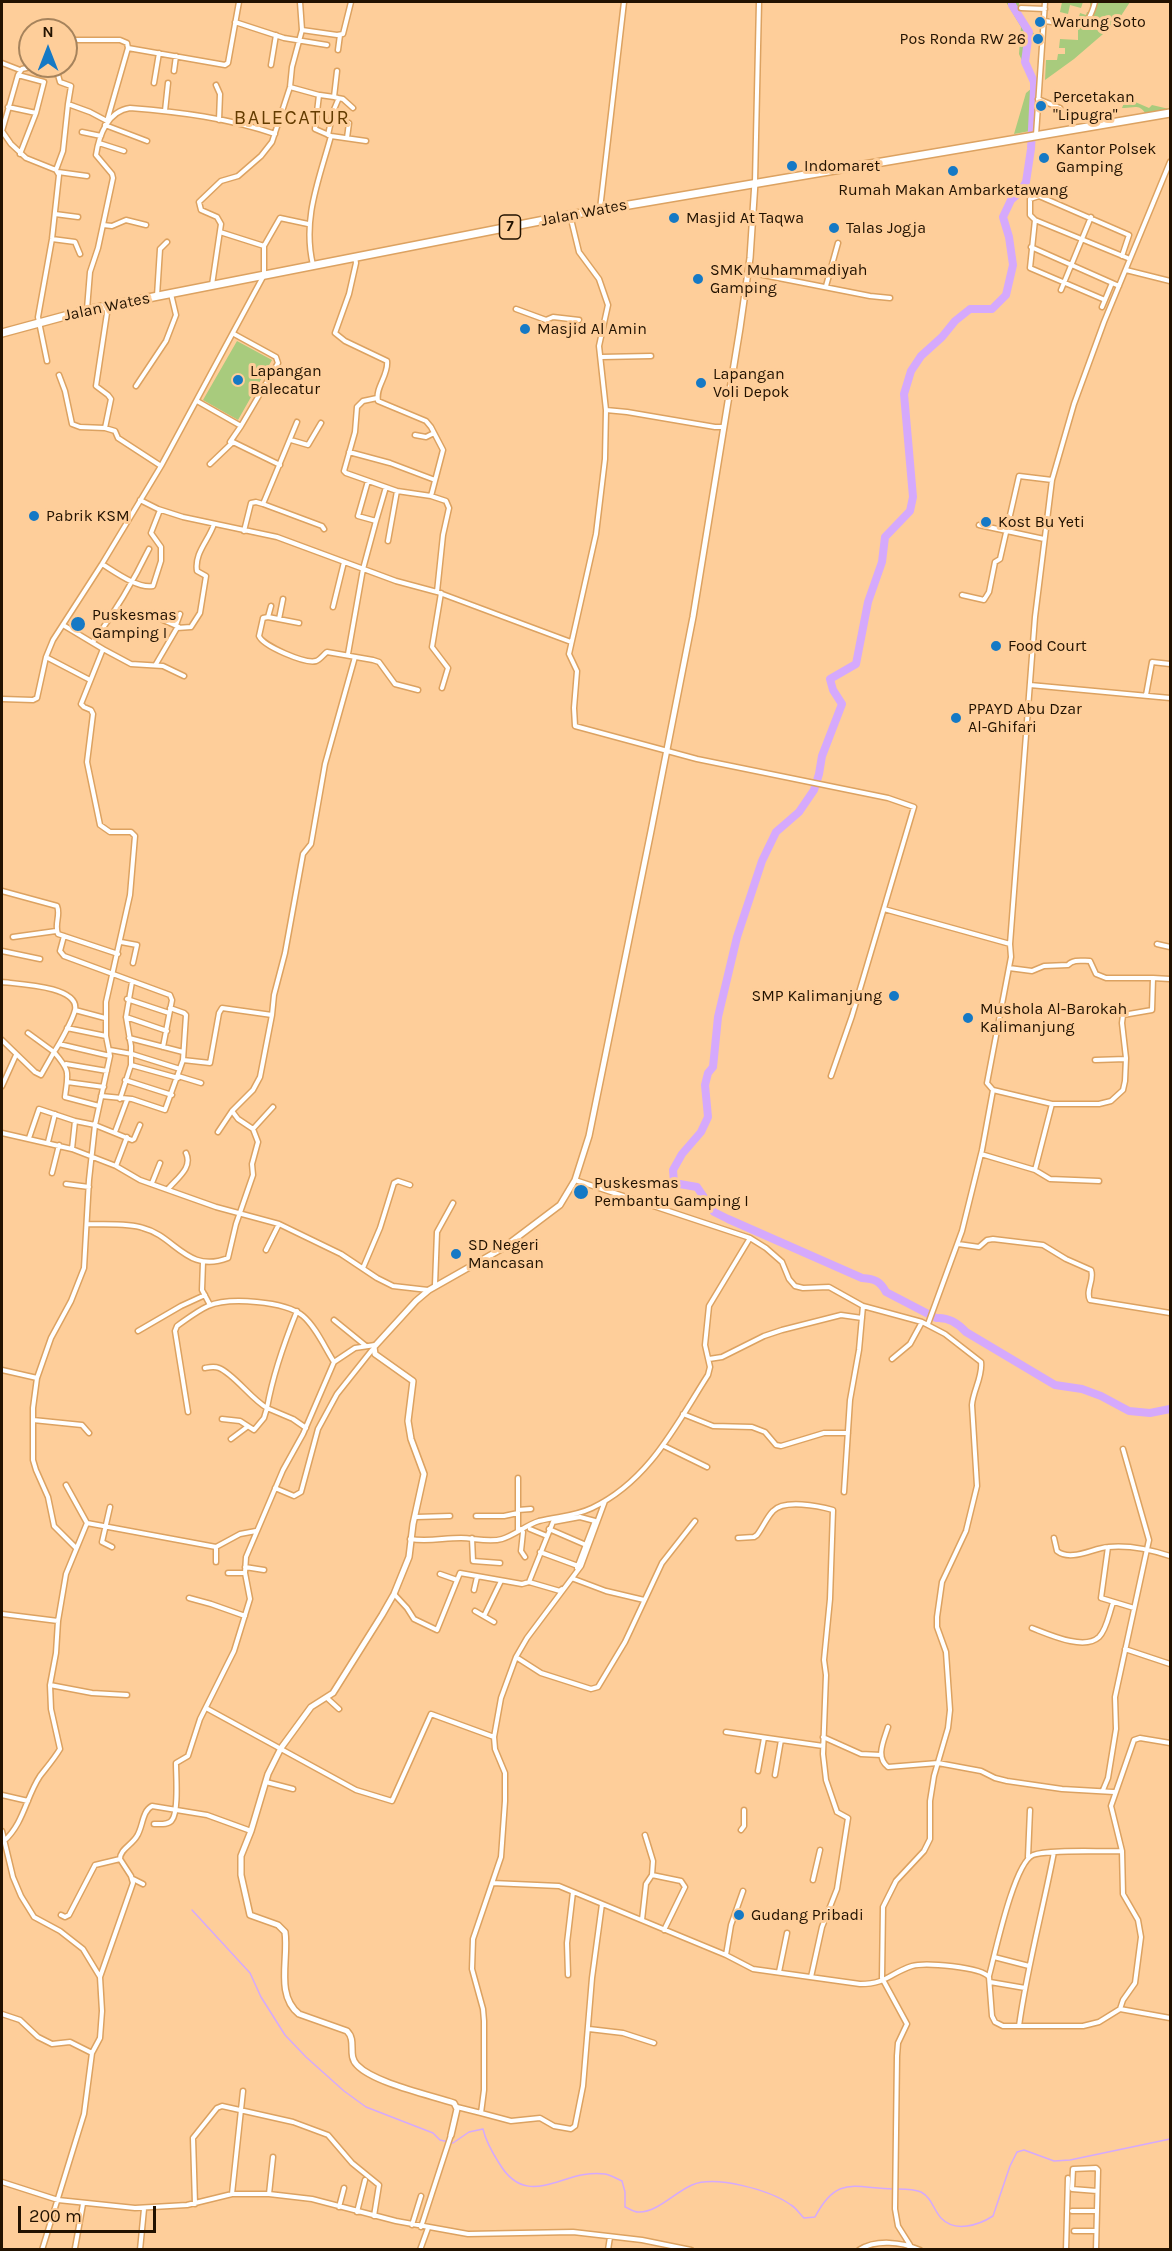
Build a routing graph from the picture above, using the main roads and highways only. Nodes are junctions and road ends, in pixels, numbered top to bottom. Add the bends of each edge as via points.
1 (1170, 113) edge
2 (2, 333) edge

1 - 2 highway, Jalan Wates / 7 via 570,215 106,306

